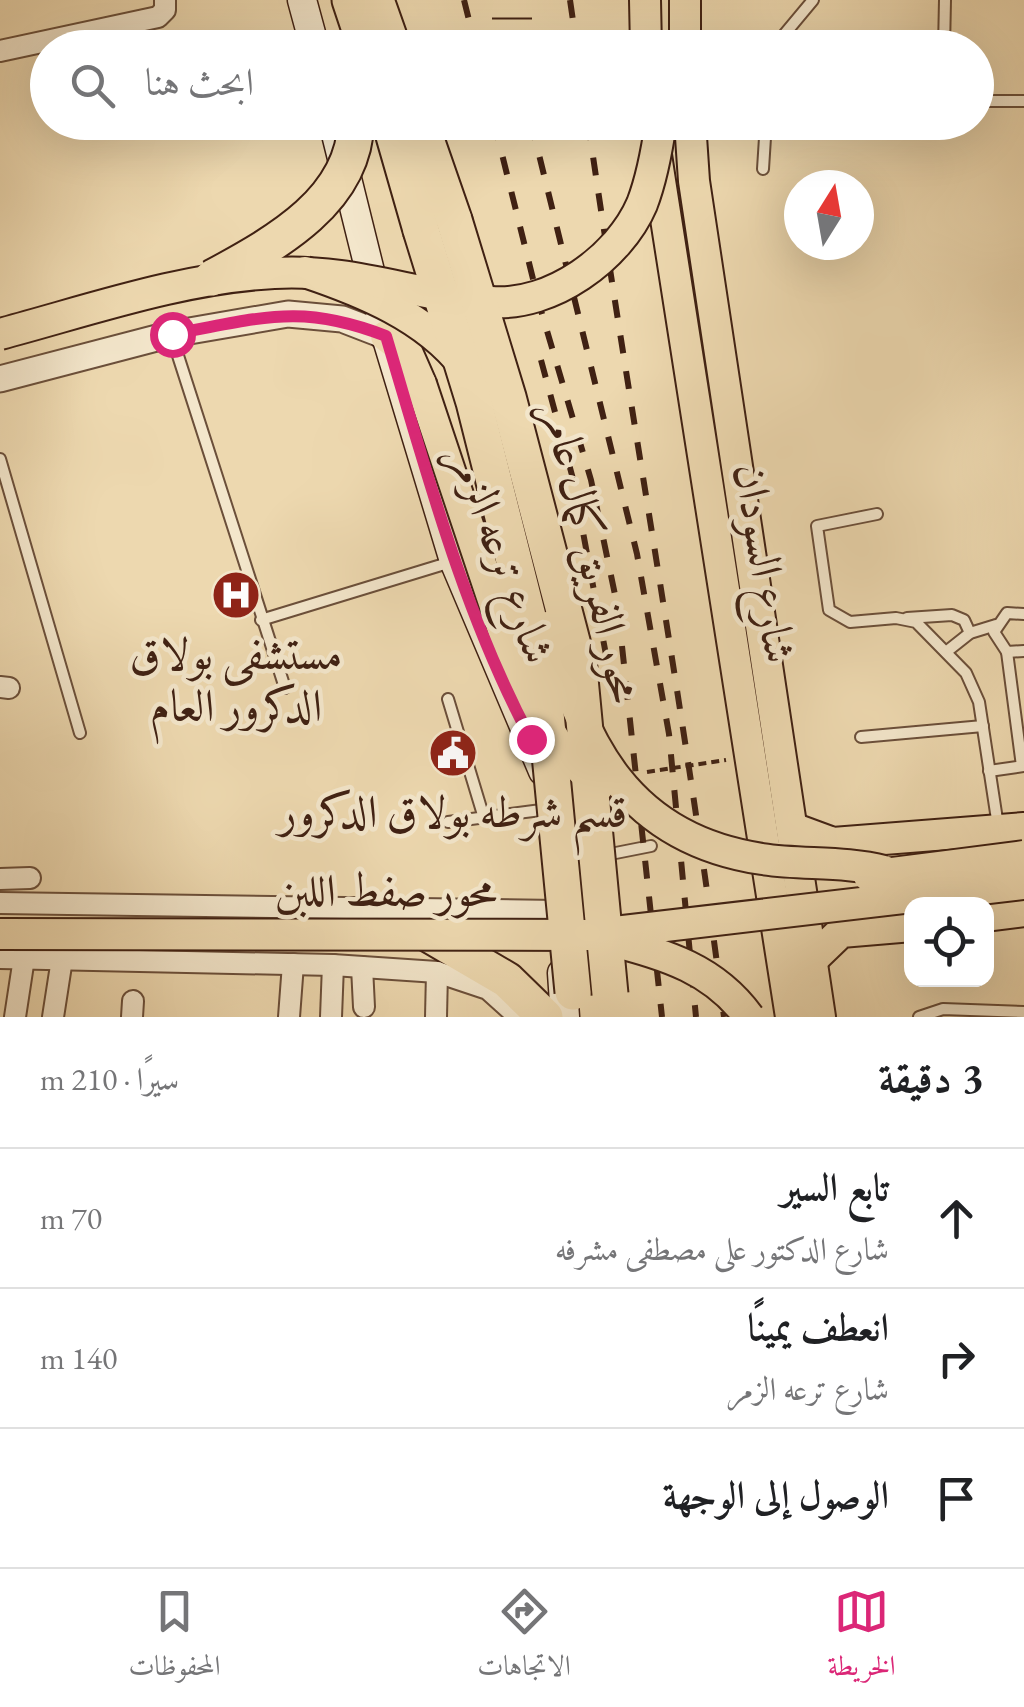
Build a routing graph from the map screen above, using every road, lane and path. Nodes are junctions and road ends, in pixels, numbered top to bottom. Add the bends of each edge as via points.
1 (165, 0) edge
2 (302, 0) edge
3 (330, 0) edge
4 (350, 0) edge
5 (376, 0) edge
6 (492, 0) edge
7 (532, 0) edge
8 (646, 0) edge
9 (667, 0) edge
10 (685, 0) edge
11 (813, 0) edge
12 (945, 0) edge
13 (98, 30) edge
14 (310, 30) edge
15 (339, 30) edge
16 (360, 30) edge
17 (387, 30) edge
18 (646, 30) edge
19 (667, 30) edge
20 (685, 30) edge
21 (788, 30) edge
22 (944, 30) edge
23 (30, 45) edge
24 (0, 51) edge
25 (1024, 100) edge
26 (994, 101) edge
27 (337, 140) edge
28 (352, 140) edge
29 (395, 140) edge
30 (426, 140) edge
31 (654, 140) edge
32 (657, 140) edge
33 (691, 140) edge
34 (765, 140) edge
35 (763, 169) dead end
36 (694, 181) junction
37 (660, 184) junction
38 (305, 272) junction
39 (212, 278) junction
40 (0, 334) edge
41 (172, 334) junction
42 (386, 336) junction
43 (0, 379) edge
44 (0, 458) edge
45 (877, 514) dead end
46 (454, 561) junction
47 (1024, 614) edge
48 (906, 618) junction
49 (261, 620) junction
50 (996, 625) junction
51 (970, 633) junction
52 (946, 652) junction
53 (1007, 652) junction
54 (1024, 653) edge
55 (285, 688) dead end
56 (448, 699) dead end
57 (983, 726) junction
58 (80, 733) dead end
59 (861, 737) dead end
60 (726, 760) dead end
61 (1023, 766) edge
62 (989, 771) junction
63 (646, 772) dead end
64 (549, 809) junction
65 (484, 818) junction
66 (448, 822) dead end
67 (795, 829) junction
68 (1011, 829) edge
69 (924, 836) junction
70 (651, 846) dead end
71 (1024, 856) edge
72 (554, 865) junction
73 (884, 871) junction
74 (30, 878) dead end
75 (0, 879) edge
76 (1024, 884) edge
77 (921, 897) edge
78 (0, 903) edge
79 (1024, 911) edge
80 (557, 912) junction
81 (994, 915) edge
82 (904, 927) edge
83 (0, 934) edge
84 (589, 934) junction
85 (430, 935) junction
86 (0, 958) edge
87 (24, 958) junction
88 (814, 958) junction
89 (62, 959) junction
90 (293, 964) junction
91 (333, 965) junction
92 (362, 967) junction
93 (437, 972) junction
94 (364, 1007) dead end
95 (1024, 1012) edge
96 (289, 1016) edge
97 (15, 1017) edge
98 (53, 1017) edge
99 (331, 1017) edge
100 (436, 1017) edge
101 (519, 1017) edge
102 (545, 1017) edge
103 (565, 1017) edge
104 (576, 1017) edge
105 (611, 1017) edge
106 (749, 1017) edge
107 (791, 1017) edge
108 (820, 1017) edge
109 (919, 1017) edge

1 - 13 street via 158,17
2 - 14 main road
3 - 15 highway
4 - 16 highway
5 - 17 highway
6 - 7 highway, bridge
8 - 18 main road
9 - 19 main road
10 - 20 main road
11 - 21 lane
12 - 22 lane
23 - 24 street
25 - 26 lane
27 - 42 main road, شارع ترعه الزمر
28 - 39 highway, bridge via 333,190 300,223
29 - 104 highway, محور الفريق كمال عامر, bridge via 474,402 542,672
30 - 105 highway, محور الفريق كمال عامر, bridge via 508,397 573,641 584,700
31 - 37 main road, شارع السودان
32 - 38 main road, bridge via 648,185 629,227 598,262 558,287 514,302 491,302
33 - 36 main road, شارع السودان
34 - 35 lane
36 - 37 main road
36 - 67 main road, شارع السودان
37 - 107 main road, شارع السودان
38 - 39 main road, bridge
38 - 73 main road, bridge via 401,314 456,355 477,382 504,448 572,703 599,758 627,792 668,825 737,854
39 - 40 main road, bridge
41 - 42 street via 318,314
41 - 43 street
41 - 49 lane
42 - 46 main road, شارع ترعه الزمر
42 - 73 main road, bridge via 407,352 421,384 520,681 558,745 597,786 674,845 734,867 819,881
44 - 58 lane
45 - 48 lane via 818,524 829,610 850,622
46 - 49 lane
46 - 64 main road, شارع ترعه الزمر via 540,759
47 - 50 lane via 1007,614
48 - 51 lane via 952,614
48 - 52 lane
49 - 55 lane
50 - 51 lane
50 - 53 lane via 996,640
51 - 52 lane
52 - 57 lane via 973,683
53 - 54 lane
53 - 61 lane
56 - 65 lane
57 - 59 lane
57 - 62 lane
60 - 63 path, bridge
61 - 62 lane
62 - 68 lane
64 - 65 lane
64 - 72 main road, شارع ترعه الزمر
65 - 66 lane
67 - 69 main road via 833,843
67 - 88 main road, شارع السودان
68 - 69 main road
69 - 77 main road via 915,875
70 - 72 lane
71 - 73 main road, bridge
72 - 80 main road, شارع ترعه الزمر
74 - 75 street
76 - 84 main road, محور صفط اللبن, bridge
78 - 80 street
79 - 81 main road
80 - 103 main road, شارع ترعه الزمر
82 - 88 main road via 842,932
83 - 85 main road, محور صفط اللبن, bridge
84 - 85 main road, محور صفط اللبن, bridge
84 - 106 main road, bridge via 677,958 713,978
85 - 102 highway via 522,991
86 - 87 street
87 - 89 street
87 - 97 street
88 - 108 main road, شارع السودان
89 - 90 street
89 - 98 street
90 - 91 street
90 - 96 street
91 - 92 street
91 - 99 street
92 - 93 street
92 - 94 street
93 - 100 street
93 - 101 street via 488,989
95 - 109 lane via 942,1009

